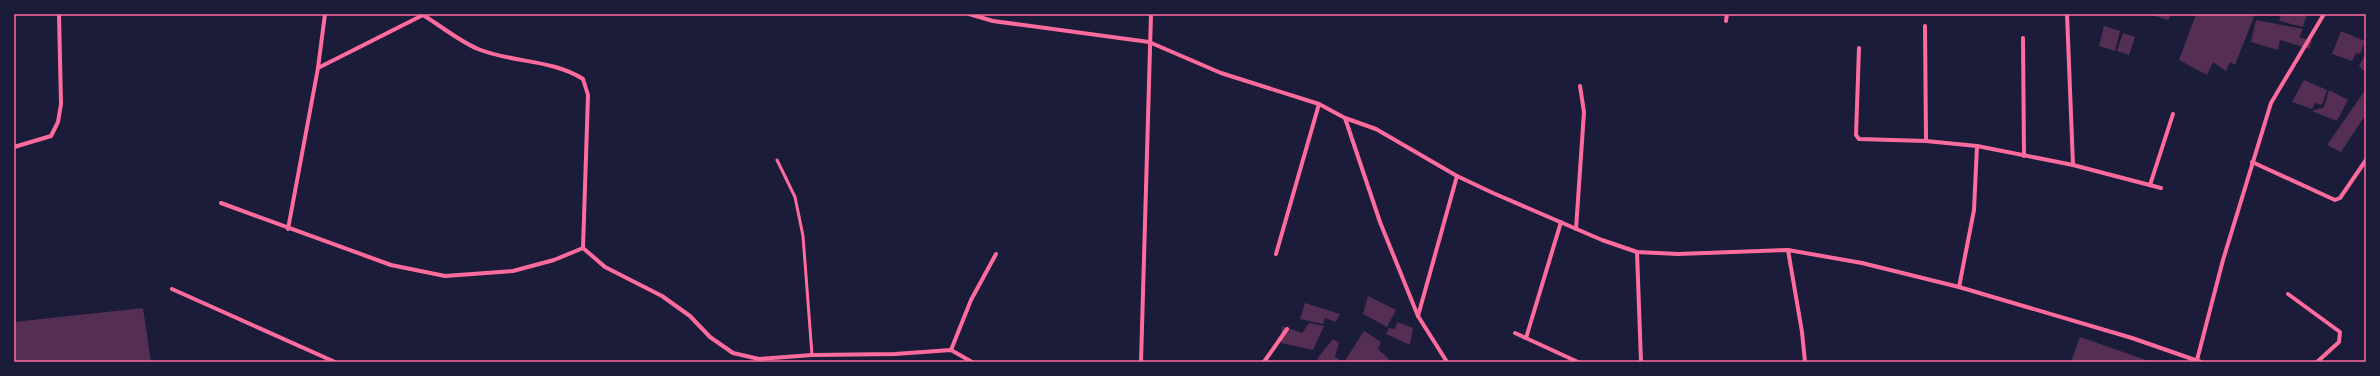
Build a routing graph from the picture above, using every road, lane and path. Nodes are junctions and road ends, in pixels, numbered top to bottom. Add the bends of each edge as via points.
1 (59, 14) edge
2 (325, 14) edge
3 (969, 14) edge
4 (1151, 14) edge
5 (1727, 14) edge
6 (2067, 14) edge
7 (2324, 14) edge
8 (423, 15) edge
9 (1726, 21) dead end
10 (1925, 26) dead end
11 (2024, 38) dead end
12 (1149, 42) junction
13 (1859, 48) dead end
14 (318, 68) junction
15 (1580, 86) dead end
16 (1319, 104) junction
17 (2173, 114) dead end
18 (1345, 118) junction
19 (1926, 141) junction
20 (1977, 146) junction
21 (14, 147) edge
22 (2024, 156) junction
23 (777, 160) dead end
24 (2366, 160) edge
25 (2252, 162) junction
26 (2073, 165) junction
27 (1458, 176) junction
28 (2150, 185) junction
29 (2161, 188) dead end
30 (221, 203) dead end
31 (1561, 222) junction
32 (288, 229) junction
33 (1576, 229) junction
34 (583, 248) junction
35 (1788, 250) junction
36 (1638, 252) junction
37 (996, 254) dead end
38 (1276, 254) dead end
39 (1959, 286) junction
40 (172, 289) dead end
41 (2288, 294) dead end
42 (1418, 316) junction
43 (1287, 329) dead end
44 (1515, 333) dead end
45 (1526, 338) junction
46 (951, 350) junction
47 (812, 355) junction
48 (2199, 361) edge
49 (335, 362) edge
50 (972, 362) edge
51 (1141, 362) edge
52 (1264, 362) edge
53 (1447, 362) edge
54 (1578, 362) edge
55 (1641, 362) edge
56 (1805, 362) edge
57 (2317, 362) edge

1 - 21 street via 61,104 58,122 51,136
2 - 14 street
3 - 12 street via 993,21
4 - 12 street
5 - 9 street
6 - 26 street
7 - 25 street via 2271,103
8 - 14 street
8 - 34 street via 477,48 505,57 570,71 583,79 588,95
10 - 19 street
11 - 22 street
12 - 16 street via 1221,73
12 - 51 street
13 - 19 street via 1856,135 1865,140
14 - 32 street
15 - 33 street via 1584,112
16 - 18 street
16 - 38 street
17 - 28 street
18 - 27 street via 1376,129
18 - 42 street via 1380,222
19 - 20 street
20 - 22 street
20 - 39 street via 1974,210
22 - 26 street
23 - 47 lane via 795,197 802,236
24 - 25 street via 2340,198 2335,200
25 - 48 street via 2223,260
26 - 28 street
27 - 31 street
27 - 42 street
28 - 29 street
30 - 32 street
31 - 33 street
31 - 45 street
32 - 34 street via 391,265 445,276 513,271 554,260
33 - 36 street
34 - 47 street via 605,267 662,296 733,353 759,359
35 - 36 street via 1678,254
35 - 39 street via 1862,263
35 - 56 street
36 - 55 street
37 - 46 street via 971,300
39 - 48 street
40 - 49 street
41 - 57 street via 2340,332 2339,342
42 - 53 street
43 - 52 street
44 - 45 street
45 - 54 street
46 - 47 street
46 - 50 street

